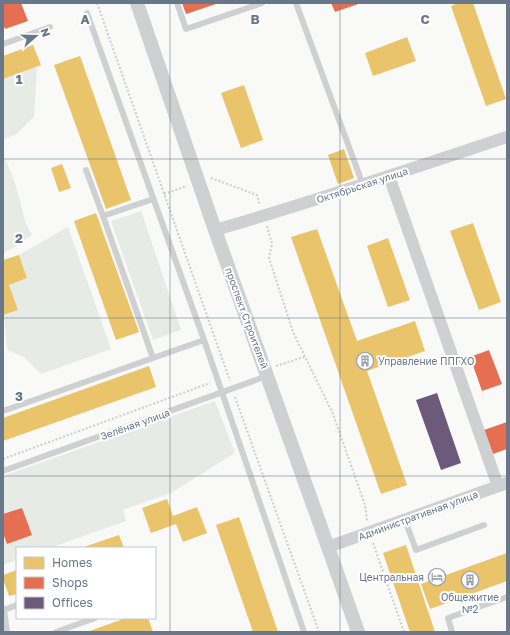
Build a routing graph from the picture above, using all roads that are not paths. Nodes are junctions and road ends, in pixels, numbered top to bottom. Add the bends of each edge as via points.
1 (137, 3) edge
2 (177, 3) edge
3 (262, 3) edge
4 (296, 3) edge
5 (87, 13) dead end
6 (50, 27) dead end
7 (3, 44) edge
8 (507, 137) edge
9 (86, 170) dead end
10 (390, 176) junction
11 (363, 185) junction
12 (153, 198) junction
13 (103, 216) junction
14 (216, 230) junction
15 (204, 340) junction
16 (152, 358) junction
17 (267, 376) junction
18 (222, 394) junction
19 (3, 410) edge
20 (3, 472) edge
21 (502, 484) edge
22 (405, 520) junction
23 (484, 525) dead end
24 (328, 547) junction
25 (507, 597) edge
26 (16, 605) edge
27 (3, 609) edge
28 (92, 619) edge
29 (7, 632) edge
30 (56, 632) edge
31 (304, 632) edge
32 (358, 632) edge
33 (452, 632) edge

1 - 14 street, проспект Строителей
2 - 3 lane via 186,28
4 - 11 lane
5 - 12 lane
6 - 7 lane
8 - 10 street, Октябрьская улица
9 - 13 lane
10 - 11 street, Октябрьская улица
10 - 21 street
11 - 14 street, Октябрьская улица
12 - 13 lane
12 - 15 lane
13 - 16 lane
14 - 17 street, проспект Строителей
15 - 16 lane
15 - 18 lane
16 - 19 lane
17 - 18 lane, Зелёная улица
17 - 24 street, проспект Строителей
18 - 20 lane, Зелёная улица
18 - 31 lane
21 - 22 street, Административная улица
22 - 23 lane via 416,550
22 - 24 street, Административная улица
24 - 32 street, проспект Строителей
25 - 33 lane via 448,618
26 - 27 lane
27 - 29 lane
28 - 30 lane

